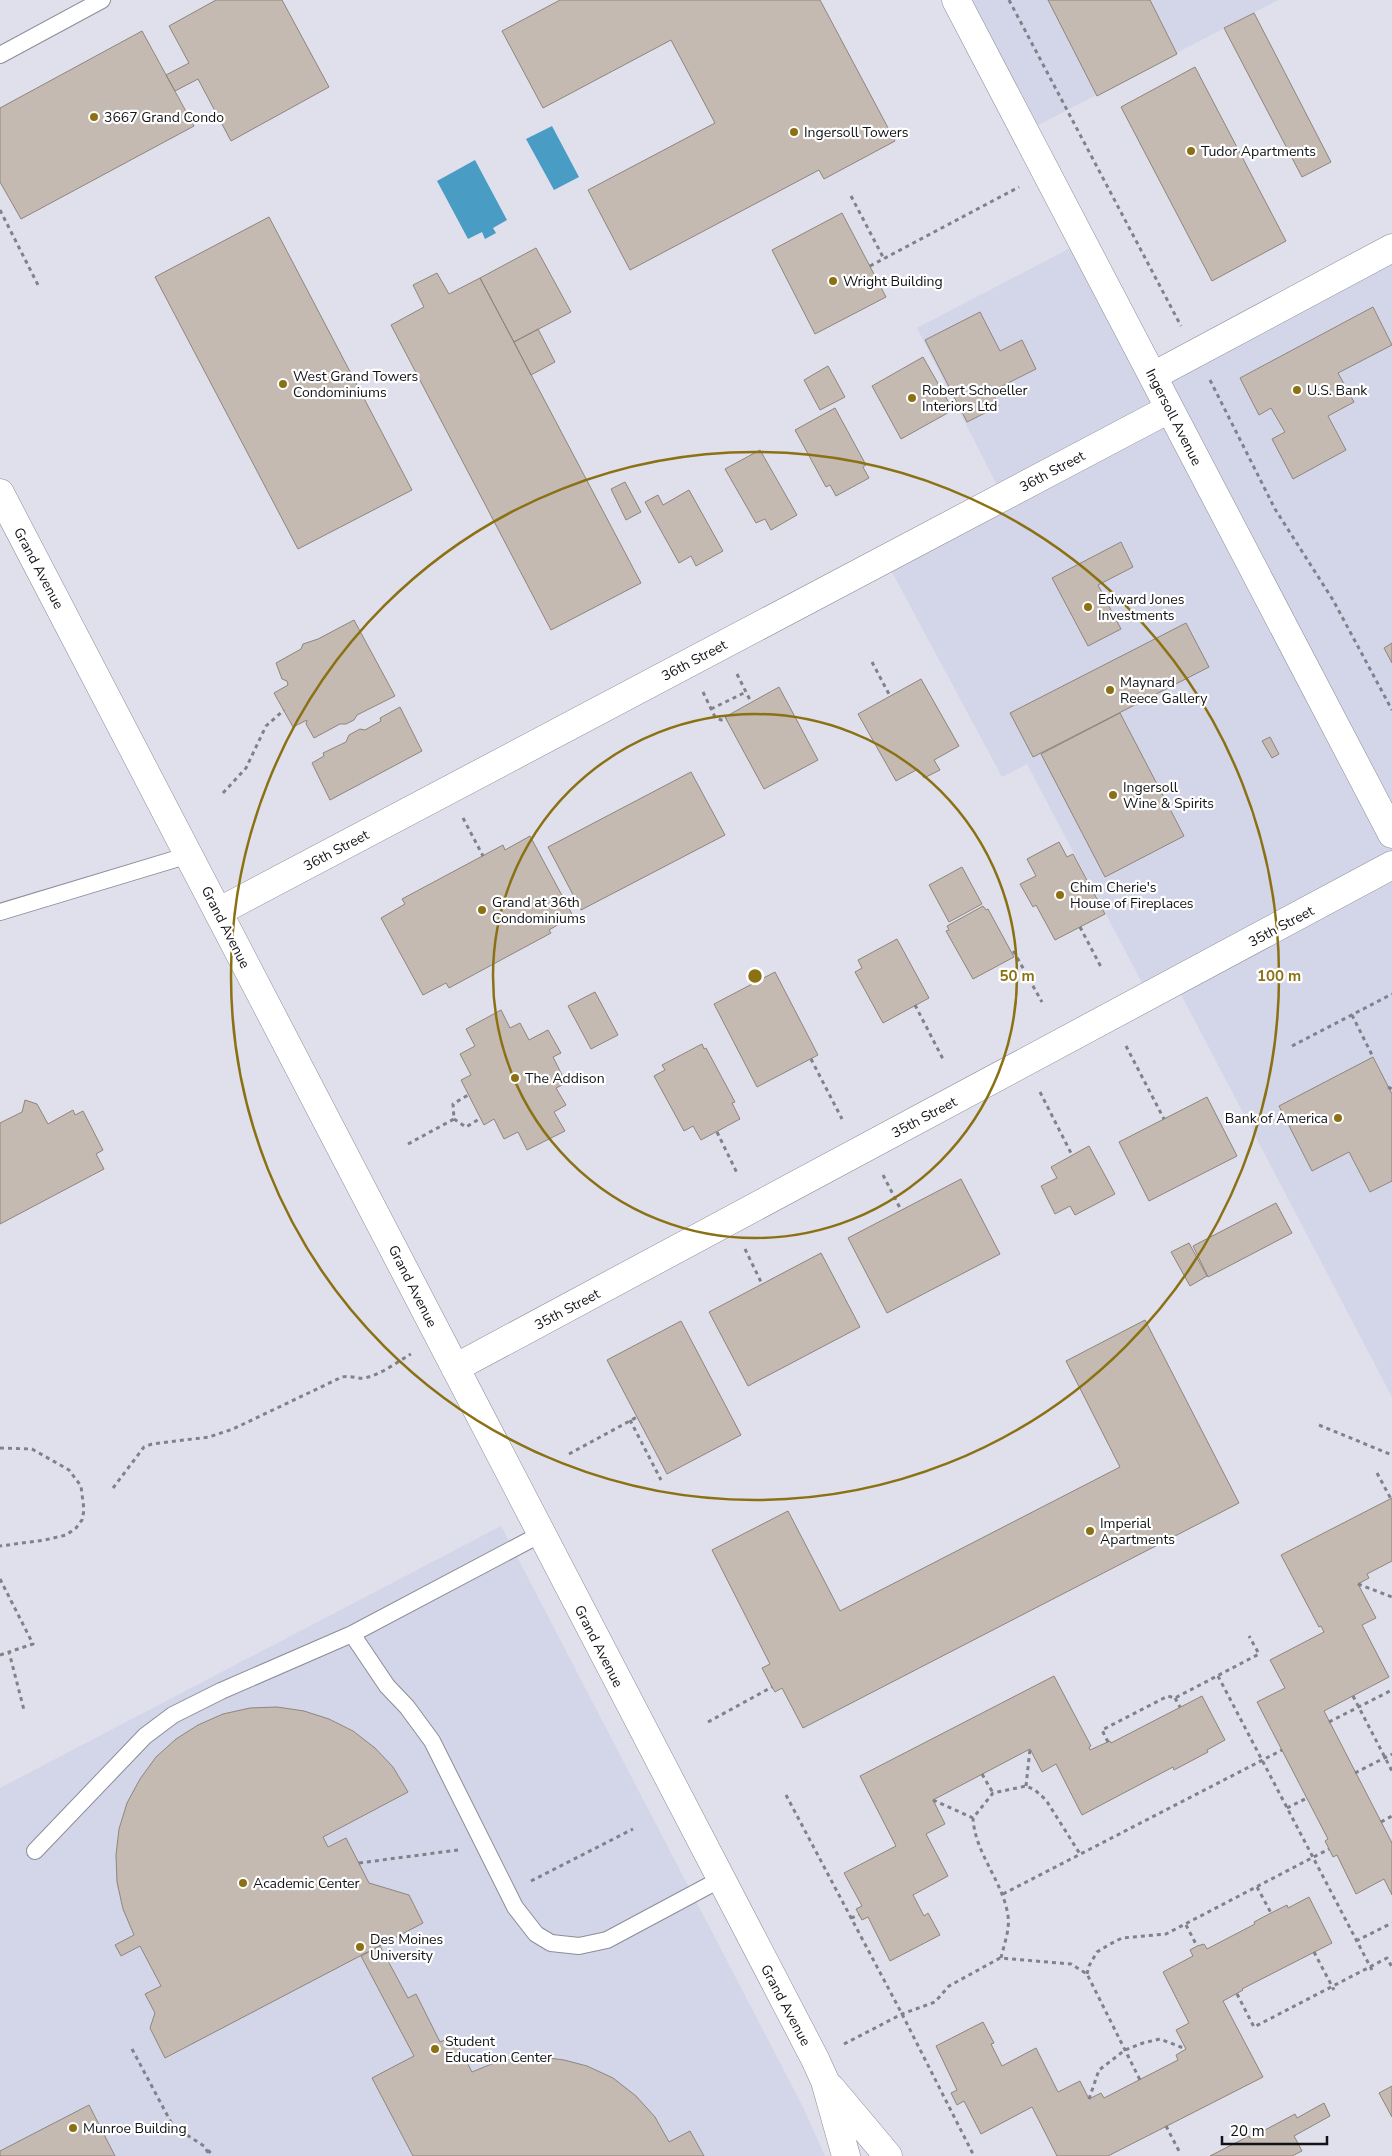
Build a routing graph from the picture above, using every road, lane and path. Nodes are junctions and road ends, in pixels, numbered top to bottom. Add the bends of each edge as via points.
1 (102, 0) edge
2 (1009, 0) edge
3 (964, 3) edge
4 (0, 55) edge
5 (1046, 173) junction
6 (851, 196) dead end
7 (0, 210) edge
8 (1392, 248) edge
9 (884, 259) junction
10 (870, 266) dead end
11 (39, 287) dead end
12 (1181, 326) dead end
13 (1207, 373) dead end
14 (1153, 376) junction
15 (1169, 408) junction
16 (0, 493) edge
17 (872, 662) dead end
18 (733, 666) dead end
19 (699, 684) dead end
20 (746, 692) junction
21 (890, 696) dead end
22 (751, 702) dead end
23 (711, 709) junction
24 (284, 710) dead end
25 (1392, 710) edge
26 (726, 719) dead end
27 (223, 793) dead end
28 (459, 810) dead end
29 (1392, 834) edge
30 (189, 855) junction
31 (483, 856) dead end
32 (1392, 865) edge
33 (0, 912) edge
34 (218, 912) junction
35 (1080, 927) dead end
36 (1012, 954) dead end
37 (1101, 967) dead end
38 (1392, 994) edge
39 (1042, 1002) dead end
40 (915, 1005) dead end
41 (1352, 1015) junction
42 (1126, 1046) dead end
43 (1292, 1046) dead end
44 (1373, 1057) dead end
45 (810, 1059) dead end
46 (944, 1061) dead end
47 (1040, 1092) dead end
48 (468, 1095) dead end
49 (481, 1118) dead end
50 (454, 1119) junction
51 (842, 1119) dead end
52 (1164, 1119) dead end
53 (716, 1132) dead end
54 (408, 1144) dead end
55 (1072, 1155) dead end
56 (738, 1175) dead end
57 (884, 1175) dead end
58 (901, 1210) dead end
59 (745, 1249) dead end
60 (762, 1284) dead end
61 (440, 1338) junction
62 (456, 1368) junction
63 (637, 1417) dead end
64 (630, 1420) junction
65 (1319, 1425) dead end
66 (0, 1448) edge
67 (568, 1454) dead end
68 (1392, 1455) edge
69 (1377, 1473) dead end
70 (661, 1480) dead end
71 (113, 1488) dead end
72 (1391, 1499) dead end
73 (541, 1534) junction
74 (0, 1546) edge
75 (1, 1581) edge
76 (1358, 1584) dead end
77 (1392, 1597) edge
78 (352, 1634) junction
79 (1249, 1636) dead end
80 (9, 1652) junction
81 (0, 1655) edge
82 (1218, 1676) junction
83 (772, 1687) dead end
84 (1392, 1690) edge
85 (1353, 1696) dead end
86 (1175, 1698) junction
87 (1180, 1707) dead end
88 (1359, 1707) junction
89 (24, 1710) dead end
90 (708, 1722) dead end
91 (1329, 1722) dead end
92 (1108, 1742) dead end
93 (1030, 1749) dead end
94 (1282, 1750) dead end
95 (1392, 1754) edge
96 (1385, 1758) junction
97 (1262, 1760) junction
98 (1392, 1771) edge
99 (1356, 1773) dead end
100 (982, 1774) dead end
101 (1026, 1786) junction
102 (993, 1794) junction
103 (786, 1795) dead end
104 (1307, 1798) dead end
105 (934, 1800) dead end
106 (1287, 1808) junction
107 (1392, 1816) edge
108 (973, 1818) junction
109 (1381, 1822) dead end
110 (633, 1829) dead end
111 (1329, 1849) dead end
112 (461, 1850) dead end
113 (35, 1851) dead end
114 (1080, 1854) junction
115 (1313, 1858) junction
116 (359, 1863) dead end
117 (721, 1879) junction
118 (1257, 1887) junction
119 (508, 1893) junction
120 (1003, 1894) junction
121 (1270, 1913) dead end
122 (859, 1915) dead end
123 (851, 1918) junction
124 (1392, 1923) edge
125 (1186, 1925) junction
126 (1356, 1941) junction
127 (1197, 1946) dead end
128 (1314, 1952) dead end
129 (1000, 1958) junction
130 (1392, 1967) edge
131 (1371, 1968) junction
132 (1087, 1974) junction
133 (1333, 1988) junction
134 (1237, 1994) dead end
135 (902, 2014) junction
136 (132, 2049) dead end
137 (1186, 2049) dead end
138 (1125, 2050) junction
139 (820, 2070) junction
140 (1140, 2080) dead end
141 (1089, 2099) dead end
142 (1166, 2126) dead end
143 (1179, 2151) dead end
144 (212, 2156) edge
145 (846, 2156) edge
146 (888, 2156) edge
147 (974, 2156) edge

1 - 4 lane
2 - 12 path
3 - 5 main road, Ingersoll Avenue
5 - 9 path
5 - 14 main road, Ingersoll Avenue
6 - 9 path
7 - 11 path
8 - 14 main road
9 - 10 path
13 - 25 path via 1275,509 1333,600
14 - 15 main road, Ingersoll Avenue
15 - 29 main road, Ingersoll Avenue
15 - 34 main road, 36th Street
16 - 30 main road, Grand Avenue
17 - 21 path
18 - 20 path
19 - 23 path
20 - 22 path
20 - 23 path
23 - 26 path via 717,719
24 - 27 path via 266,726 246,768
28 - 31 path
30 - 33 lane
30 - 34 main road, Grand Avenue
32 - 62 main road, 35th Street
34 - 61 main road, Grand Avenue
35 - 37 path
36 - 39 path via 1014,952
38 - 41 path
40 - 46 path
41 - 43 path
41 - 44 path
42 - 52 path
45 - 51 path
47 - 55 path
48 - 50 path via 453,1104
49 - 50 path via 466,1127
50 - 54 path
53 - 56 path
57 - 58 path
59 - 60 path
61 - 62 main road, Grand Avenue
61 - 71 path via 383,1371 366,1378 342,1377 233,1430 210,1437 144,1447
62 - 73 main road, Grand Avenue
63 - 64 path
64 - 67 path
64 - 70 path
65 - 68 path
66 - 74 path via 32,1449 61,1464 81,1486 84,1510 82,1520 66,1535
69 - 72 path
73 - 78 lane
73 - 117 main road, Grand Avenue
75 - 80 path via 33,1644
76 - 77 path
78 - 113 lane via 173,1715 145,1736
78 - 119 lane via 387,1686 432,1741
79 - 82 path via 1259,1654
80 - 81 path
80 - 89 path
82 - 86 path
82 - 97 path
83 - 90 path
84 - 88 path
85 - 88 path
86 - 87 path
86 - 92 path via 1168,1696 1102,1730
88 - 91 path
88 - 96 path
93 - 101 path
94 - 97 path
95 - 96 path
96 - 98 path
96 - 99 path
97 - 106 path
97 - 114 path
100 - 102 path
101 - 102 path
101 - 114 path via 1046,1800
102 - 108 path
103 - 123 path
104 - 106 path
105 - 108 path
106 - 115 path
107 - 109 path
108 - 120 path via 980,1847
110 - 119 path
111 - 115 path
112 - 116 path
114 - 120 path
115 - 118 path
115 - 126 path
117 - 119 lane via 607,1940 579,1946 551,1943 536,1934
117 - 139 main road, Grand Avenue
118 - 121 path
118 - 125 path
120 - 129 path via 1008,1928
122 - 123 path
123 - 135 path
124 - 126 path
125 - 127 path
125 - 132 path via 1159,1936 1122,1938 1097,1952
126 - 131 path
128 - 133 path
129 - 132 path via 1071,1964
129 - 135 path via 949,1986 935,2002
130 - 131 path via 1387,1958
131 - 133 path
132 - 138 path
133 - 134 path via 1254,2027
135 - 139 path
135 - 147 path
136 - 144 path via 174,2126 204,2146
137 - 138 path via 1160,2039
138 - 140 path
138 - 141 path via 1099,2070
139 - 145 main road, Grand Avenue
139 - 146 main road, Grand Avenue
142 - 143 path

